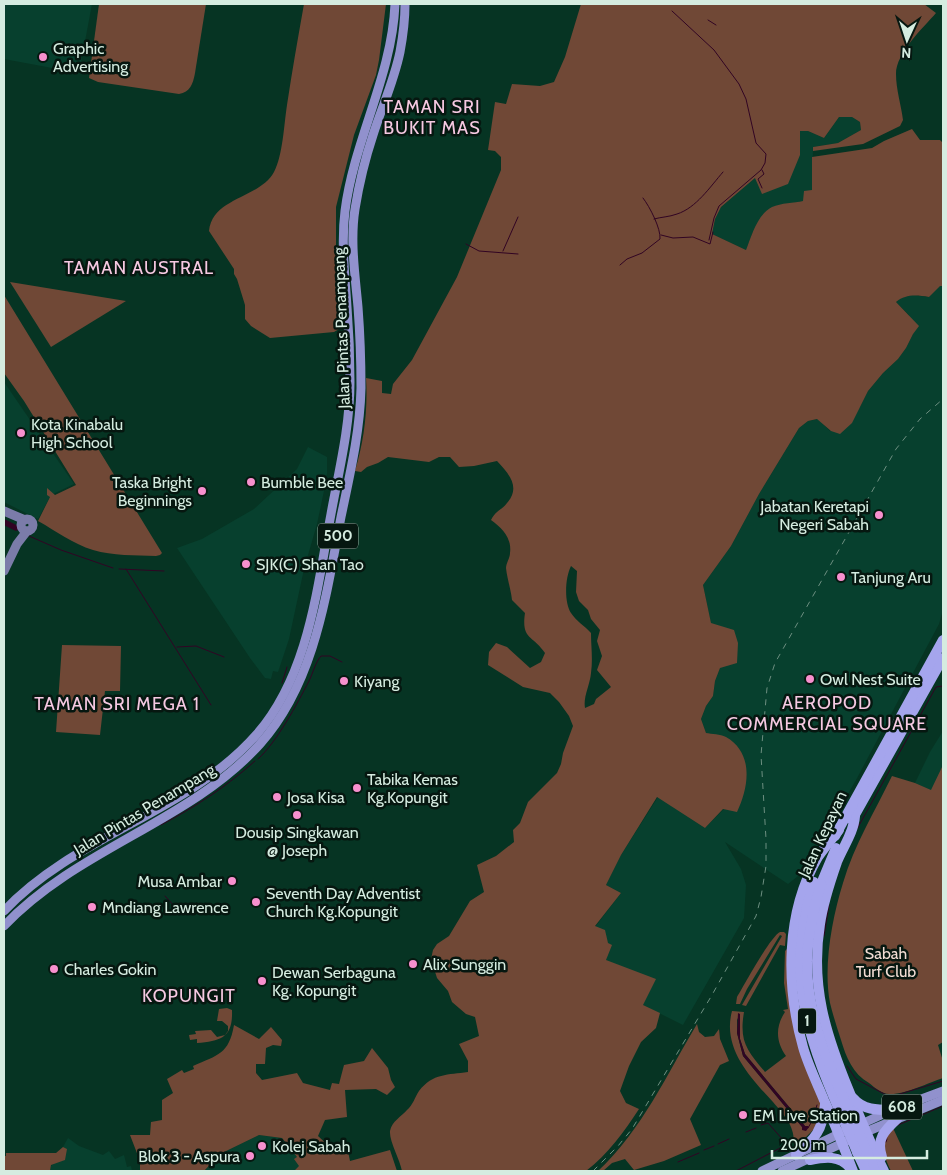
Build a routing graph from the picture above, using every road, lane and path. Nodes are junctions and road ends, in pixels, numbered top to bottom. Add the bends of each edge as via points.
1 (395, 4) edge
2 (405, 4) edge
3 (356, 444) junction
4 (343, 457) junction
5 (4, 511) edge
6 (4, 571) edge
7 (943, 640) edge
8 (943, 658) edge
9 (855, 816) junction
10 (838, 830) junction
11 (114, 833) junction
12 (120, 842) junction
13 (818, 883) junction
14 (4, 911) edge
15 (4, 926) edge
16 (943, 1091) edge
17 (850, 1093) junction
18 (943, 1100) edge
19 (825, 1101) junction
20 (894, 1115) junction
21 (864, 1128) junction
22 (840, 1139) junction
23 (796, 1155) junction
24 (810, 1160) junction
25 (762, 1171) edge
26 (782, 1171) edge
27 (852, 1171) edge
28 (866, 1171) edge
29 (875, 1171) edge
30 (885, 1171) edge

1 - 4 main road, Jalan Pintas Penampang / 500 via 388,56 358,150 345,211 343,252 350,410
2 - 3 main road, Jalan Pintas Penampang / 500 via 400,55 368,152 355,211 361,387
3 - 4 main road
3 - 12 main road, Jalan Pintas Penampang / 500 via 321,614 304,672 285,710 261,742 223,780
4 - 11 main road, Jalan Pintas Penampang / 500 via 306,635 292,677 276,706 238,754 217,771
5 - 6 street via 24,526
7 - 10 highway, Jalan Kepayan / 1
8 - 9 highway, Jalan Kepayan / 1
9 - 13 highway, Jalan Kepayan / 1
9 - 17 highway via 824,906 817,970 824,1023
10 - 13 highway, Jalan Kepayan / 1 via 823,859
10 - 19 highway via 818,857 800,897 792,958 792,982 800,1033
11 - 12 main road
11 - 14 main road, Jalan Pintas Penampang / 500 via 41,878
12 - 15 main road, Jalan Pintas Penampang / 500 via 48,886
13 - 28 highway, Jalan Kepayan / 1, bridge via 810,896 802,933 803,999 820,1066
13 - 29 highway, Jalan Kepayan / 1, bridge via 807,960 817,1031
16 - 20 main road, 608
17 - 20 highway via 860,1105
17 - 21 highway
18 - 20 main road, 608
19 - 22 highway
19 - 23 highway via 823,1121 816,1137
20 - 21 main road, 608
20 - 30 highway via 880,1140
21 - 22 main road, 608
21 - 30 highway
22 - 23 main road
22 - 24 main road
22 - 27 highway
23 - 25 main road
24 - 26 main road
24 - 27 highway via 837,1158

